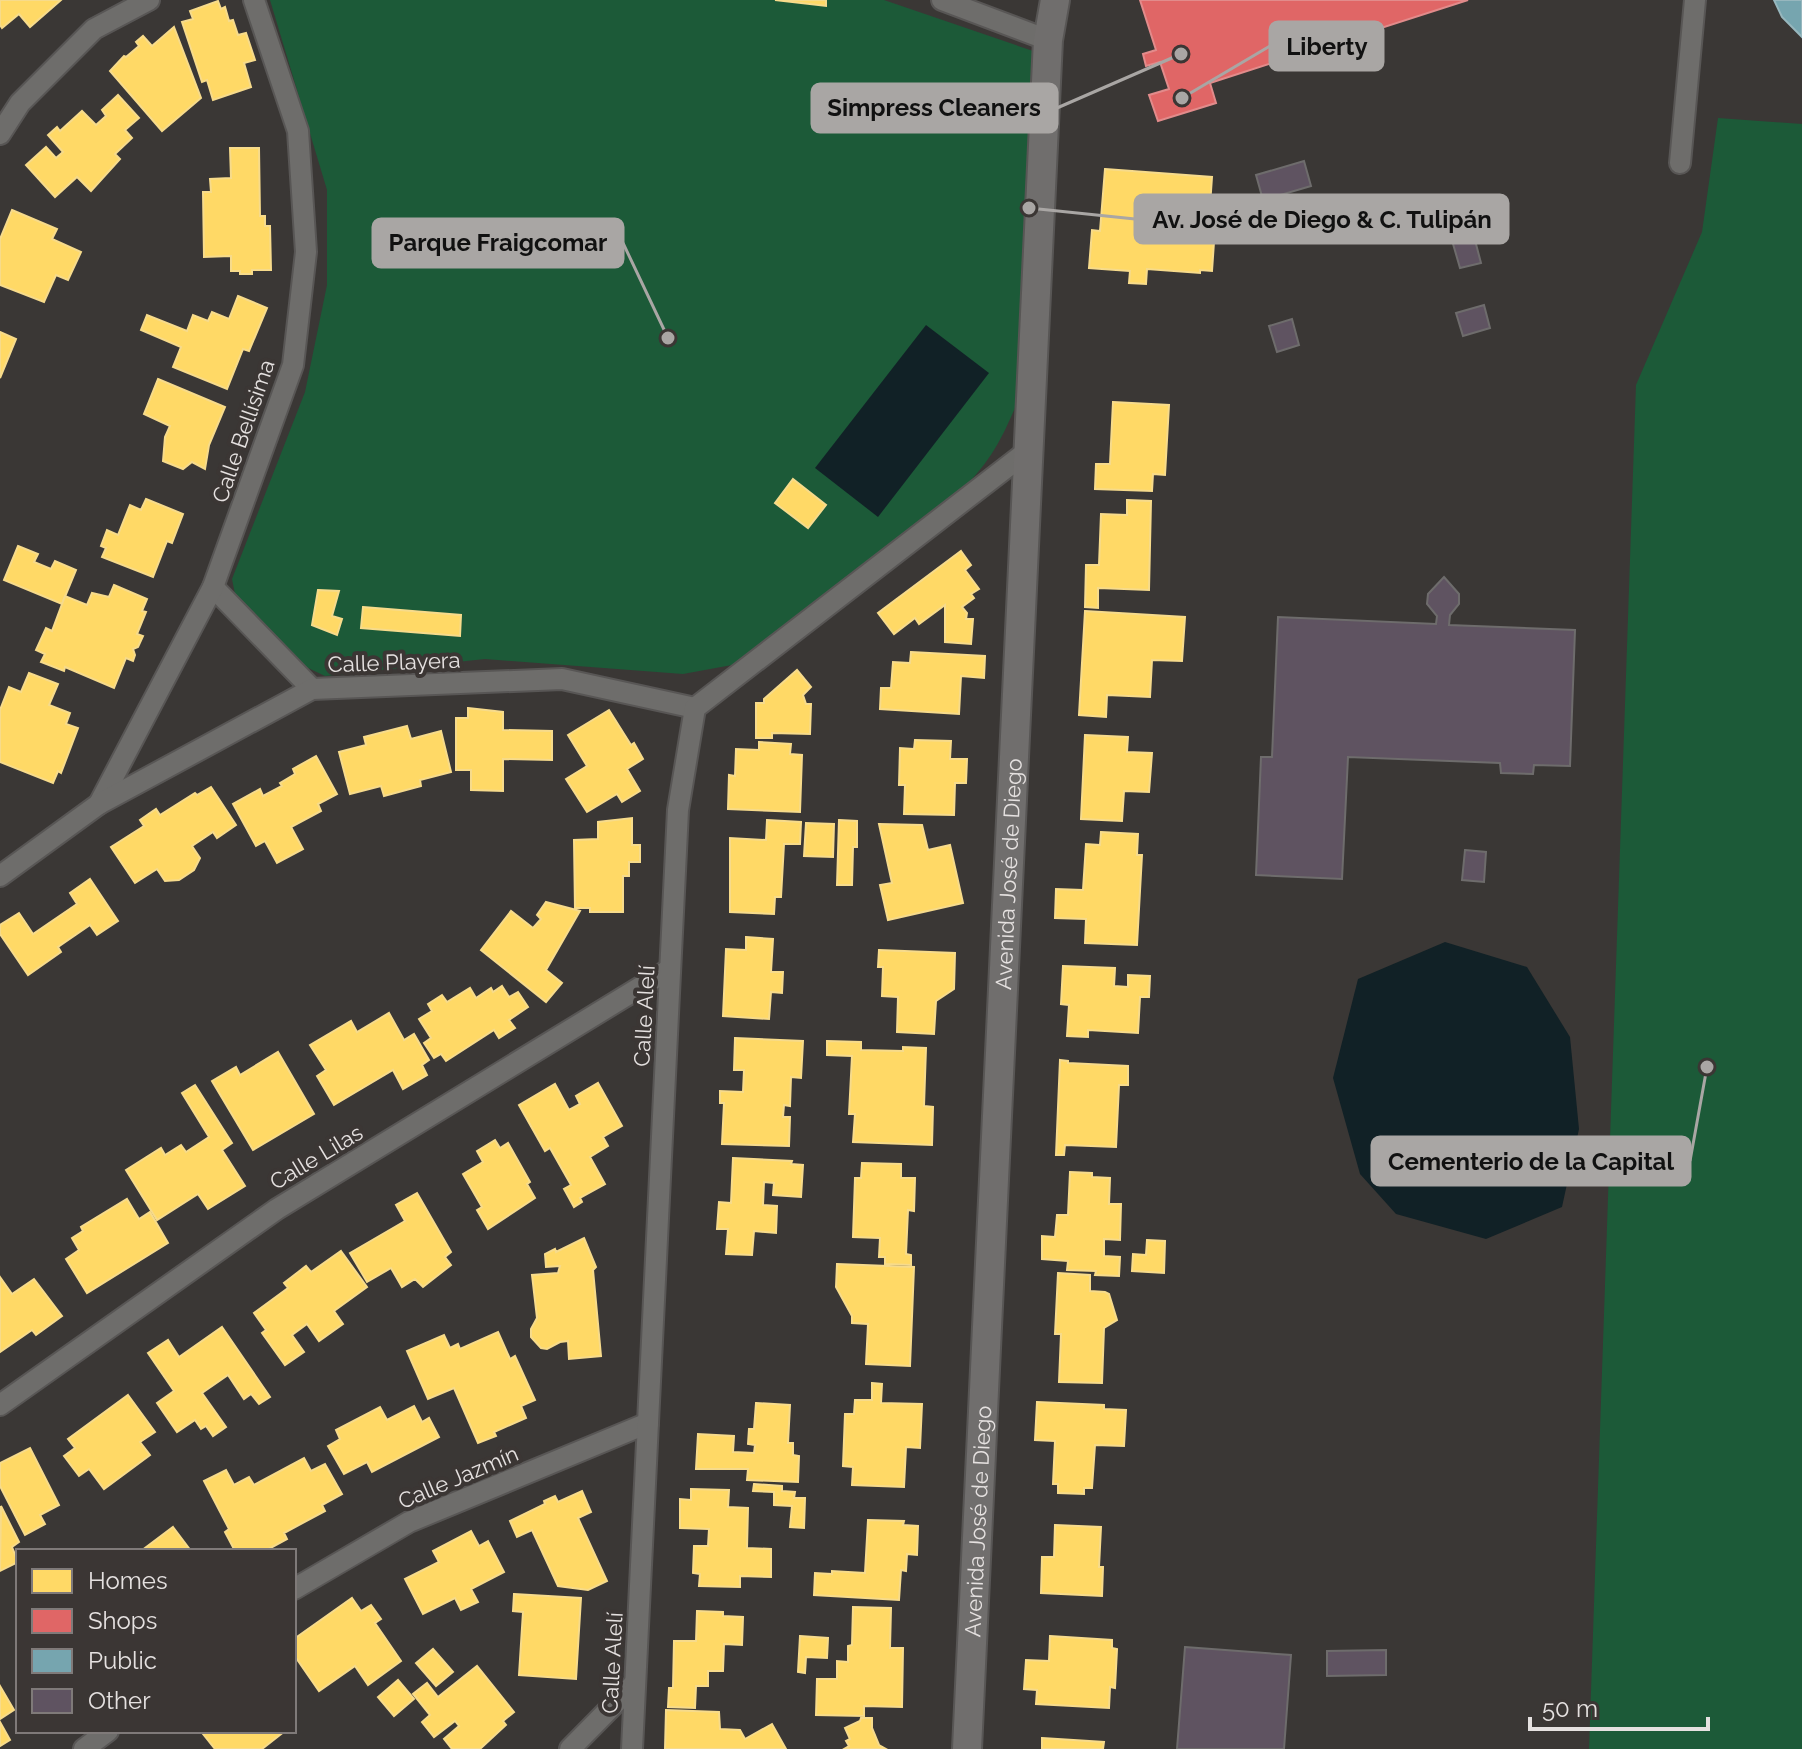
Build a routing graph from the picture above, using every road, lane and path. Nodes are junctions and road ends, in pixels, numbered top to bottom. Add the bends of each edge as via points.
1 (149, 0) edge
2 (254, 0) edge
3 (942, 0) edge
4 (1055, 0) edge
5 (1695, 0) edge
6 (1048, 40) junction
7 (0, 134) edge
8 (1680, 163) dead end
9 (1029, 450) junction
10 (213, 587) junction
11 (312, 689) junction
12 (695, 708) junction
13 (99, 804) junction
14 (0, 876) edge
15 (670, 969) junction
16 (0, 1405) edge
17 (648, 1423) junction
18 (296, 1588) edge
19 (635, 1683) junction
20 (105, 1733) edge
21 (84, 1749) edge
22 (570, 1749) edge
23 (632, 1749) edge
24 (967, 1749) edge

1 - 7 street via 94,29 20,103
2 - 10 street, Calle Bellísima via 298,131 306,252 293,365
3 - 6 street
4 - 6 street, Avenida José de Diego
5 - 8 street
6 - 9 street, Avenida José de Diego
9 - 12 street
9 - 24 street, Avenida José de Diego
10 - 11 street
10 - 13 street, Calle Bellísima
11 - 12 street, Calle Playera via 562,679
11 - 13 street, Calle Playera
12 - 15 street, Calle Alelí via 678,810
13 - 14 street, Calle Playera
15 - 16 street, Calle Lilas via 277,1209
15 - 17 street, Calle Alelí
17 - 18 street, Calle Jazmín via 409,1522
17 - 19 street, Calle Alelí
19 - 22 street
19 - 23 street, Calle Alelí
20 - 21 street

